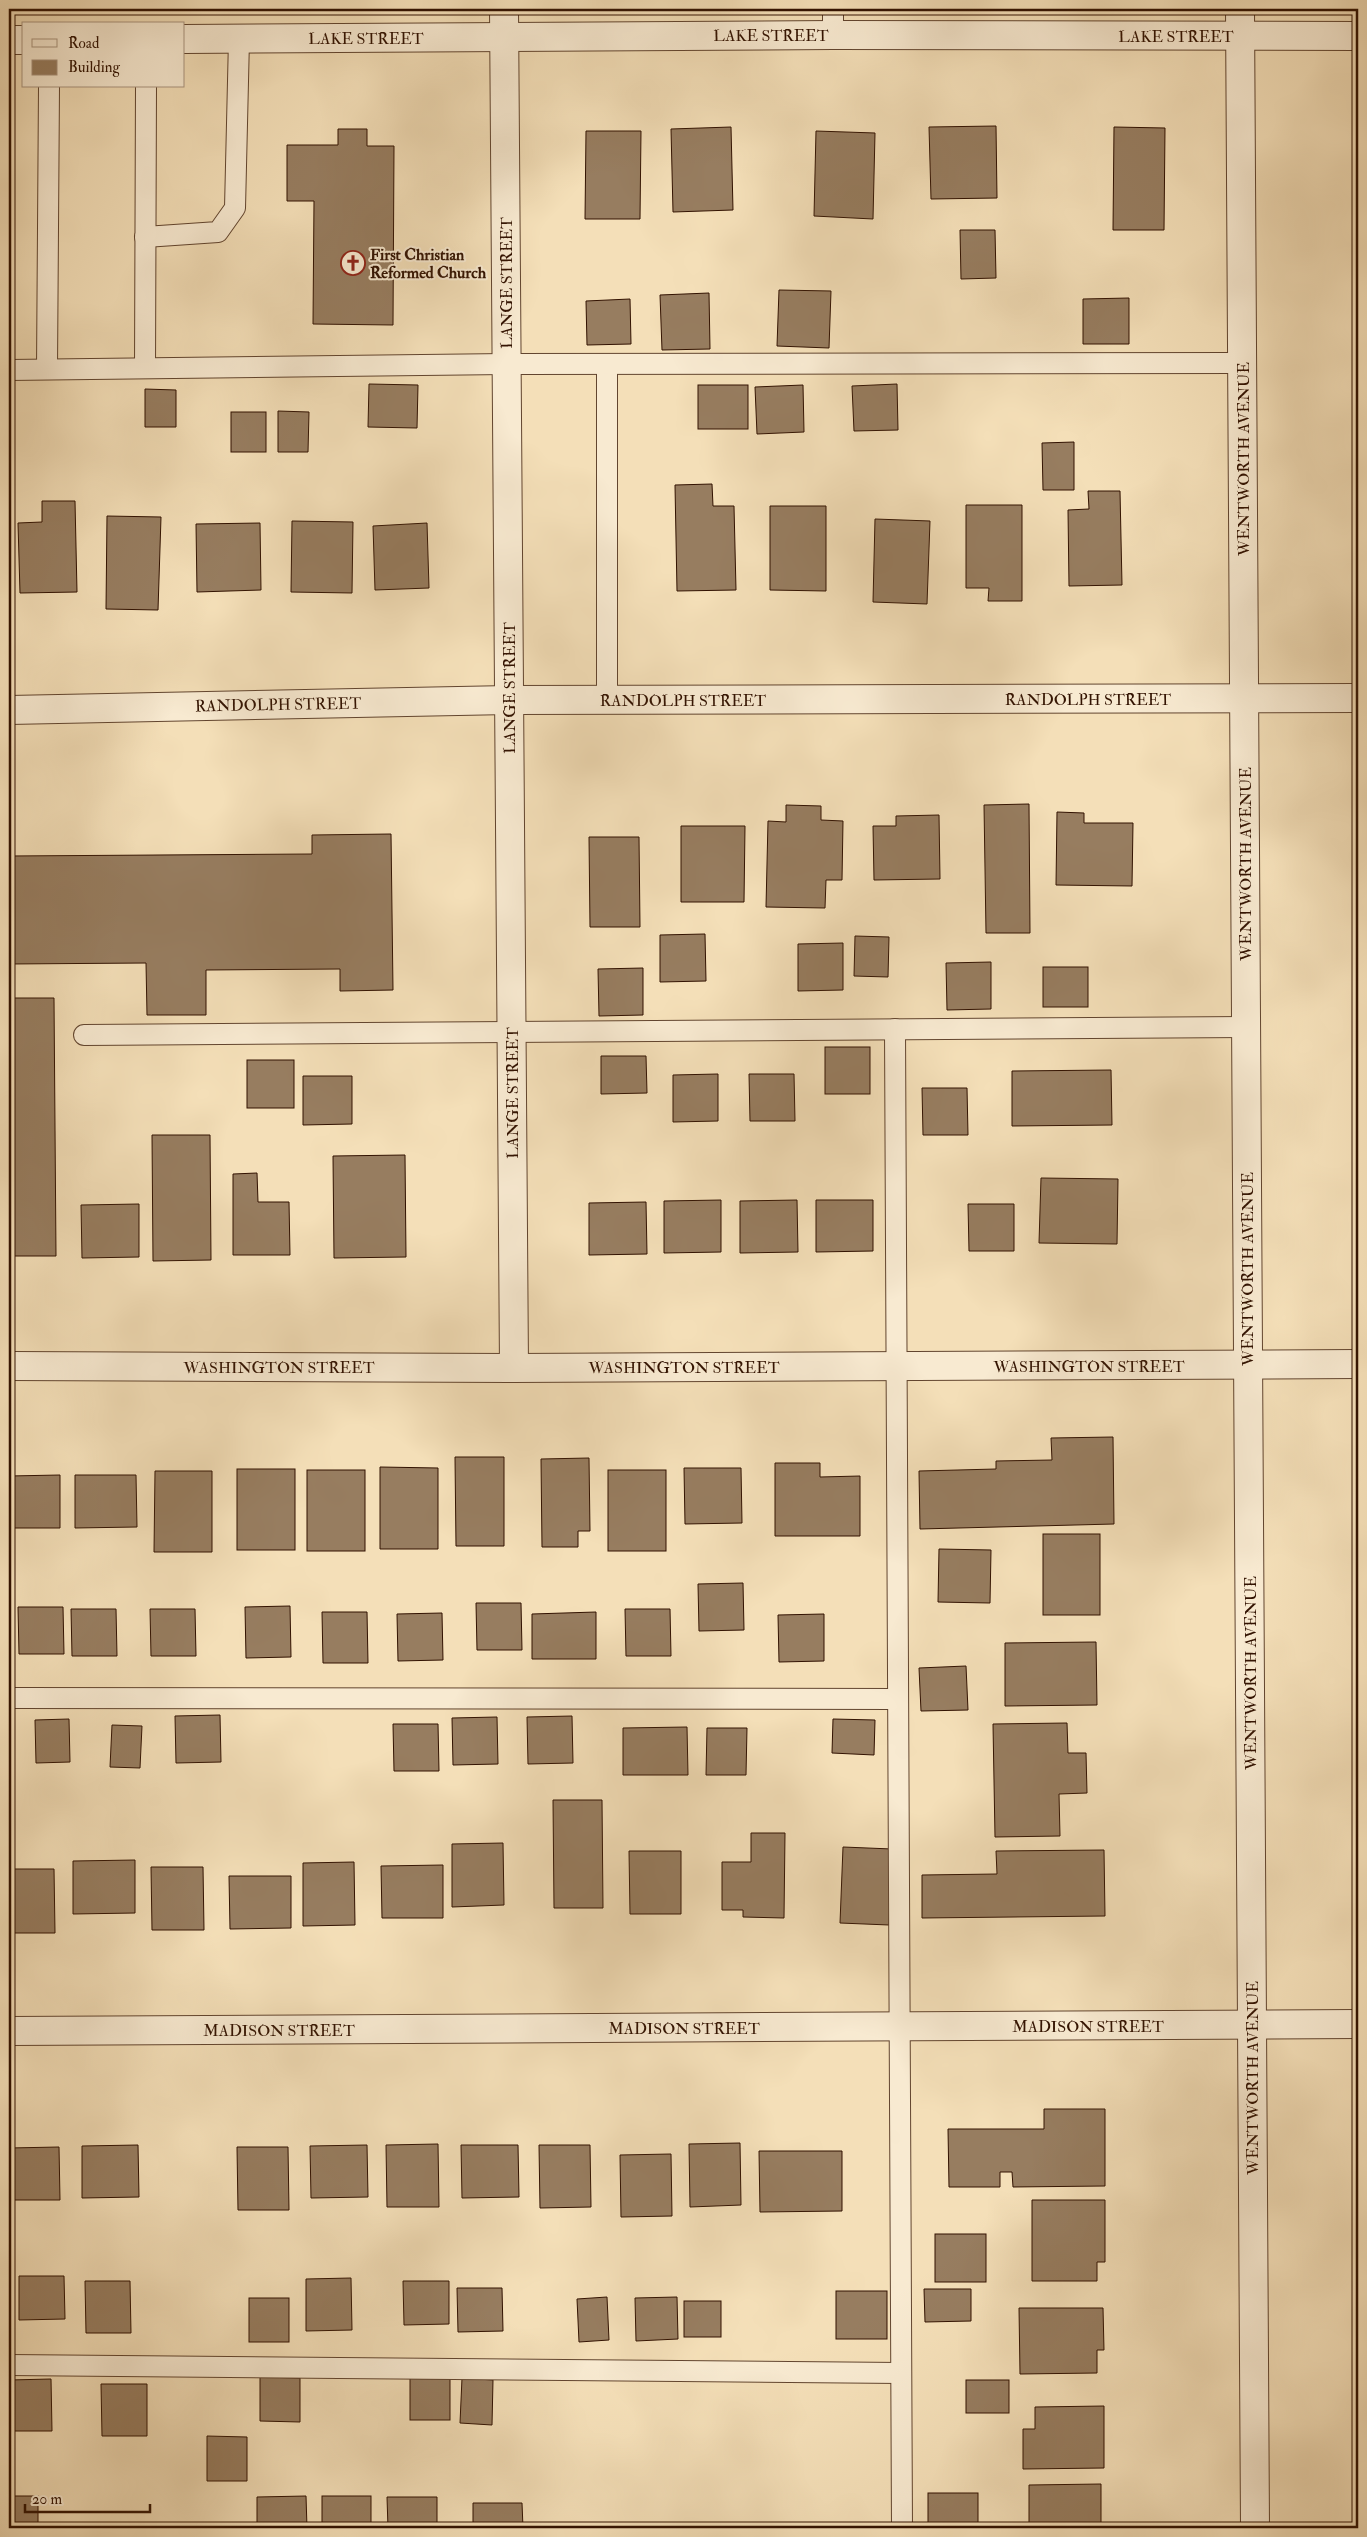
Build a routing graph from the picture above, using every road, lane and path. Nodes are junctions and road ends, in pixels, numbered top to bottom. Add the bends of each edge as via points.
1 (504, 9) edge
2 (1240, 9) edge
3 (833, 22) edge
4 (1358, 36) edge
5 (1240, 37) junction
6 (504, 38) junction
7 (185, 39) edge
8 (239, 39) junction
9 (9, 40) edge
10 (22, 40) edge
11 (49, 88) edge
12 (146, 88) edge
13 (146, 237) junction
14 (1242, 363) junction
15 (506, 364) junction
16 (606, 364) junction
17 (145, 368) junction
18 (47, 369) junction
19 (9, 370) edge
20 (1244, 698) junction
21 (1358, 698) edge
22 (509, 700) junction
23 (607, 700) junction
24 (9, 710) edge
25 (1246, 1027) junction
26 (895, 1030) junction
27 (512, 1033) junction
28 (84, 1035) dead end
29 (1358, 1364) edge
30 (9, 1366) edge
31 (1248, 1366) junction
32 (896, 1367) junction
33 (514, 1368) junction
34 (9, 1698) edge
35 (898, 1699) junction
36 (1358, 2024) edge
37 (1252, 2025) junction
38 (900, 2027) junction
39 (9, 2031) edge
40 (9, 2366) edge
41 (901, 2373) junction
42 (902, 2528) edge
43 (1255, 2528) edge

1 - 6 street, LANGE STREET
2 - 5 street, WENTWORTH AVENUE
3 - 5 street, LAKE STREET
3 - 6 street, LAKE STREET
4 - 5 street, LAKE STREET
5 - 14 street, WENTWORTH AVENUE
6 - 8 street, LAKE STREET
6 - 15 street, LANGE STREET
7 - 8 street, LAKE STREET
8 - 13 lane via 235,208 218,232
9 - 10 street
11 - 18 lane
12 - 13 lane
13 - 17 lane
14 - 16 lane
14 - 20 street, WENTWORTH AVENUE
15 - 16 lane
15 - 17 lane
15 - 22 street, LANGE STREET
16 - 23 lane
17 - 18 lane
18 - 19 lane
20 - 21 street, RANDOLPH STREET
20 - 23 street, RANDOLPH STREET
20 - 25 street, WENTWORTH AVENUE
22 - 23 street, RANDOLPH STREET
22 - 24 street, RANDOLPH STREET
22 - 27 street, LANGE STREET
25 - 26 lane
25 - 31 street, WENTWORTH AVENUE
26 - 27 lane
26 - 32 lane
27 - 28 lane
27 - 33 street, LANGE STREET
29 - 31 street, WASHINGTON STREET
30 - 33 street, WASHINGTON STREET
31 - 32 street, WASHINGTON STREET
31 - 37 street, WENTWORTH AVENUE
32 - 33 street, WASHINGTON STREET
32 - 35 lane
34 - 35 lane
35 - 38 lane
36 - 37 street, MADISON STREET
37 - 38 street, MADISON STREET
37 - 43 street, WENTWORTH AVENUE
38 - 39 street, MADISON STREET
38 - 41 lane
40 - 41 lane
41 - 42 lane

